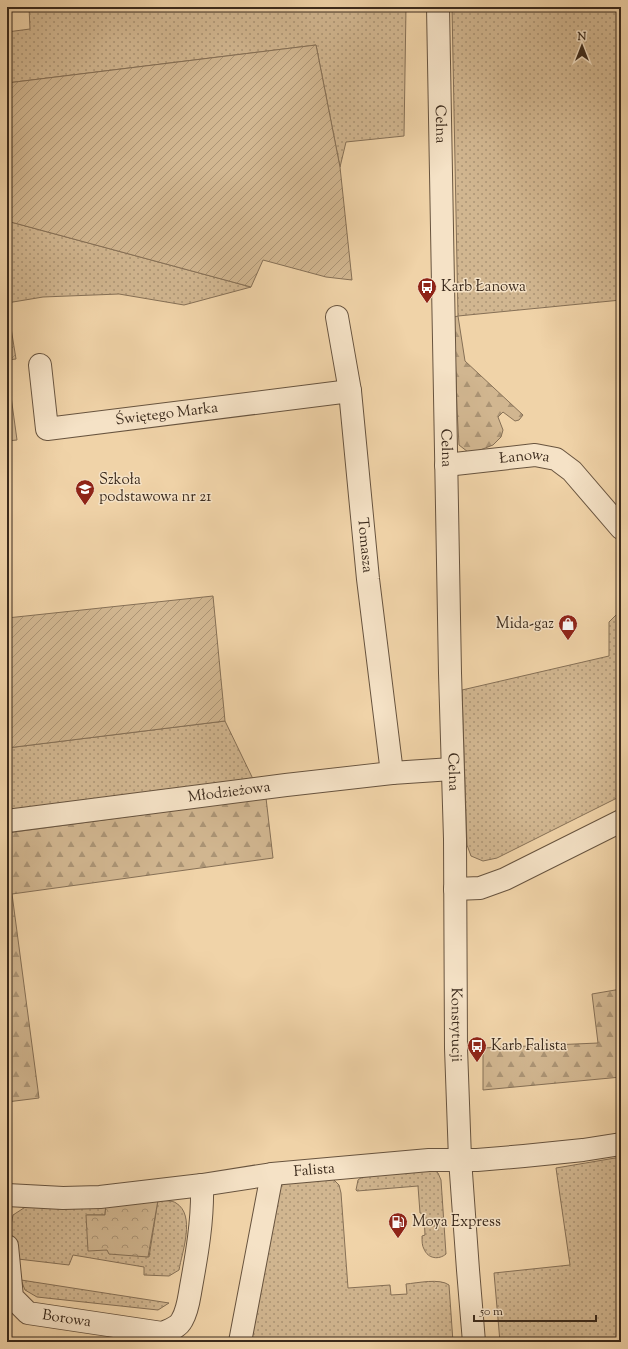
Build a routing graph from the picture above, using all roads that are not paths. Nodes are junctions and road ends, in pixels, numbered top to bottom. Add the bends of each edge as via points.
1 (438, 7) edge
2 (337, 317) dead end
3 (40, 365) dead end
4 (350, 391) junction
5 (446, 465) junction
6 (621, 528) edge
7 (452, 769) junction
8 (392, 773) junction
9 (7, 821) edge
10 (621, 821) edge
11 (455, 888) junction
12 (621, 1144) edge
13 (460, 1159) junction
14 (272, 1174) junction
15 (202, 1185) junction
16 (7, 1195) edge
17 (7, 1246) edge
18 (240, 1342) edge
19 (474, 1342) edge

1 - 5 street, Celna
2 - 4 street, Tomasza
3 - 4 street, Świętego Marka via 47,429
4 - 8 street, Tomasza via 368,579
5 - 6 street, Łanowa via 535,455 556,459 572,471
5 - 7 street, Celna
7 - 8 street, Młodzieżowa
7 - 11 street, Celna
8 - 9 street, Młodzieżowa via 286,784
10 - 11 street via 505,879 480,888
11 - 13 street, Konstytucji
12 - 13 street, Falista via 524,1156
13 - 14 street, Falista
13 - 19 street, Konstytucji
14 - 15 street, Falista
14 - 18 street
15 - 16 street, Falista via 100,1197
15 - 17 street, Borowa via 202,1208 193,1278 182,1321 175,1328 162,1332 28,1313 12,1297

